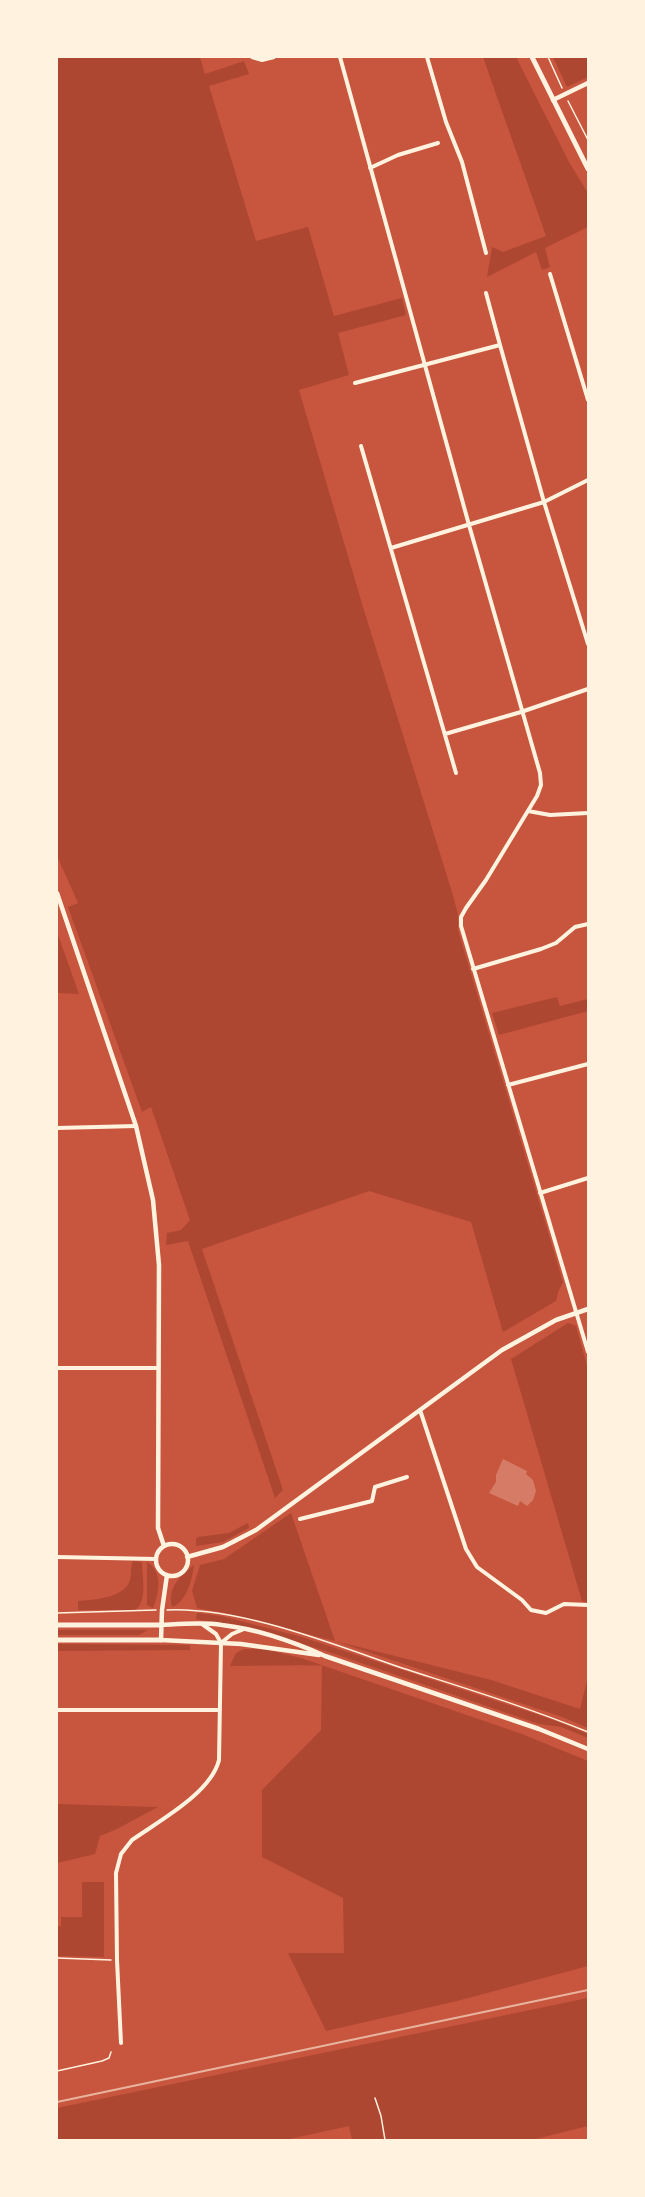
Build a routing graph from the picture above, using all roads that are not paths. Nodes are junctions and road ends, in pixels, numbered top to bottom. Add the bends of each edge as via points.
1 (252, 57) edge
2 (274, 57) edge
3 (340, 57) edge
4 (427, 57) edge
5 (532, 57) edge
6 (588, 83) edge
7 (553, 100) junction
8 (438, 143) dead end
9 (370, 168) junction
10 (588, 169) edge
11 (486, 253) dead end
12 (550, 274) dead end
13 (486, 293) dead end
14 (500, 345) junction
15 (426, 364) junction
16 (355, 383) dead end
17 (588, 400) edge
18 (361, 446) dead end
19 (588, 480) edge
20 (544, 502) junction
21 (469, 525) junction
22 (391, 548) junction
23 (588, 644) edge
24 (588, 689) edge
25 (521, 712) junction
26 (445, 734) junction
27 (456, 773) dead end
28 (528, 811) junction
29 (588, 813) edge
30 (57, 893) edge
31 (588, 924) edge
32 (473, 969) junction
33 (588, 1064) edge
34 (508, 1085) junction
35 (136, 1126) junction
36 (57, 1128) edge
37 (588, 1178) edge
38 (540, 1193) junction
39 (588, 1309) edge
40 (576, 1312) junction
41 (588, 1352) edge
42 (57, 1368) edge
43 (158, 1368) junction
44 (420, 1410) junction
45 (407, 1477) dead end
46 (300, 1519) dead end
47 (164, 1546) junction
48 (57, 1557) edge
49 (187, 1557) junction
50 (156, 1559) junction
51 (167, 1575) junction
52 (588, 1605) edge
53 (202, 1624) junction
54 (57, 1625) edge
55 (161, 1625) junction
56 (244, 1629) junction
57 (57, 1640) edge
58 (161, 1640) junction
59 (221, 1643) junction
60 (325, 1656) junction
61 (57, 1710) edge
62 (220, 1710) junction
63 (588, 1749) edge
64 (121, 2043) dead end

1 - 2 street
3 - 9 street
4 - 11 street via 462,162
5 - 7 main road
6 - 7 street
7 - 10 main road
8 - 9 street
9 - 15 street
12 - 17 street
13 - 14 street
14 - 15 street
14 - 20 street
15 - 16 street
15 - 21 street
18 - 22 street
19 - 20 street
20 - 21 street
20 - 23 street
21 - 22 street
21 - 25 street
22 - 26 street
24 - 25 street
25 - 26 street
25 - 28 street via 541,785
26 - 27 street
28 - 29 street via 550,815
28 - 32 street via 461,917
30 - 35 street
31 - 32 street via 575,927 542,949
32 - 34 street
33 - 34 street
34 - 38 street
35 - 36 street
35 - 43 street via 156,1219
37 - 38 street
38 - 40 street
39 - 40 street
40 - 41 street
40 - 44 street via 538,1328 502,1350
42 - 43 street
43 - 47 street via 158,1528
44 - 49 street via 256,1530 223,1547
44 - 52 street via 466,1549 477,1567 531,1610 546,1613 564,1604
45 - 46 street via 375,1487 372,1501
47 - 49 street via 174,1544
47 - 50 street
48 - 50 street
49 - 51 street via 180,1573
50 - 51 street via 159,1569
51 - 55 street
53 - 55 street
53 - 56 street
53 - 59 street
54 - 55 main road
55 - 58 street
56 - 59 street
56 - 60 street via 300,1644
57 - 58 main road
58 - 59 street
59 - 60 street
59 - 62 street
60 - 63 street
61 - 62 street
62 - 64 street via 219,1760 209,1781 132,1840 121,1854 116,1873

